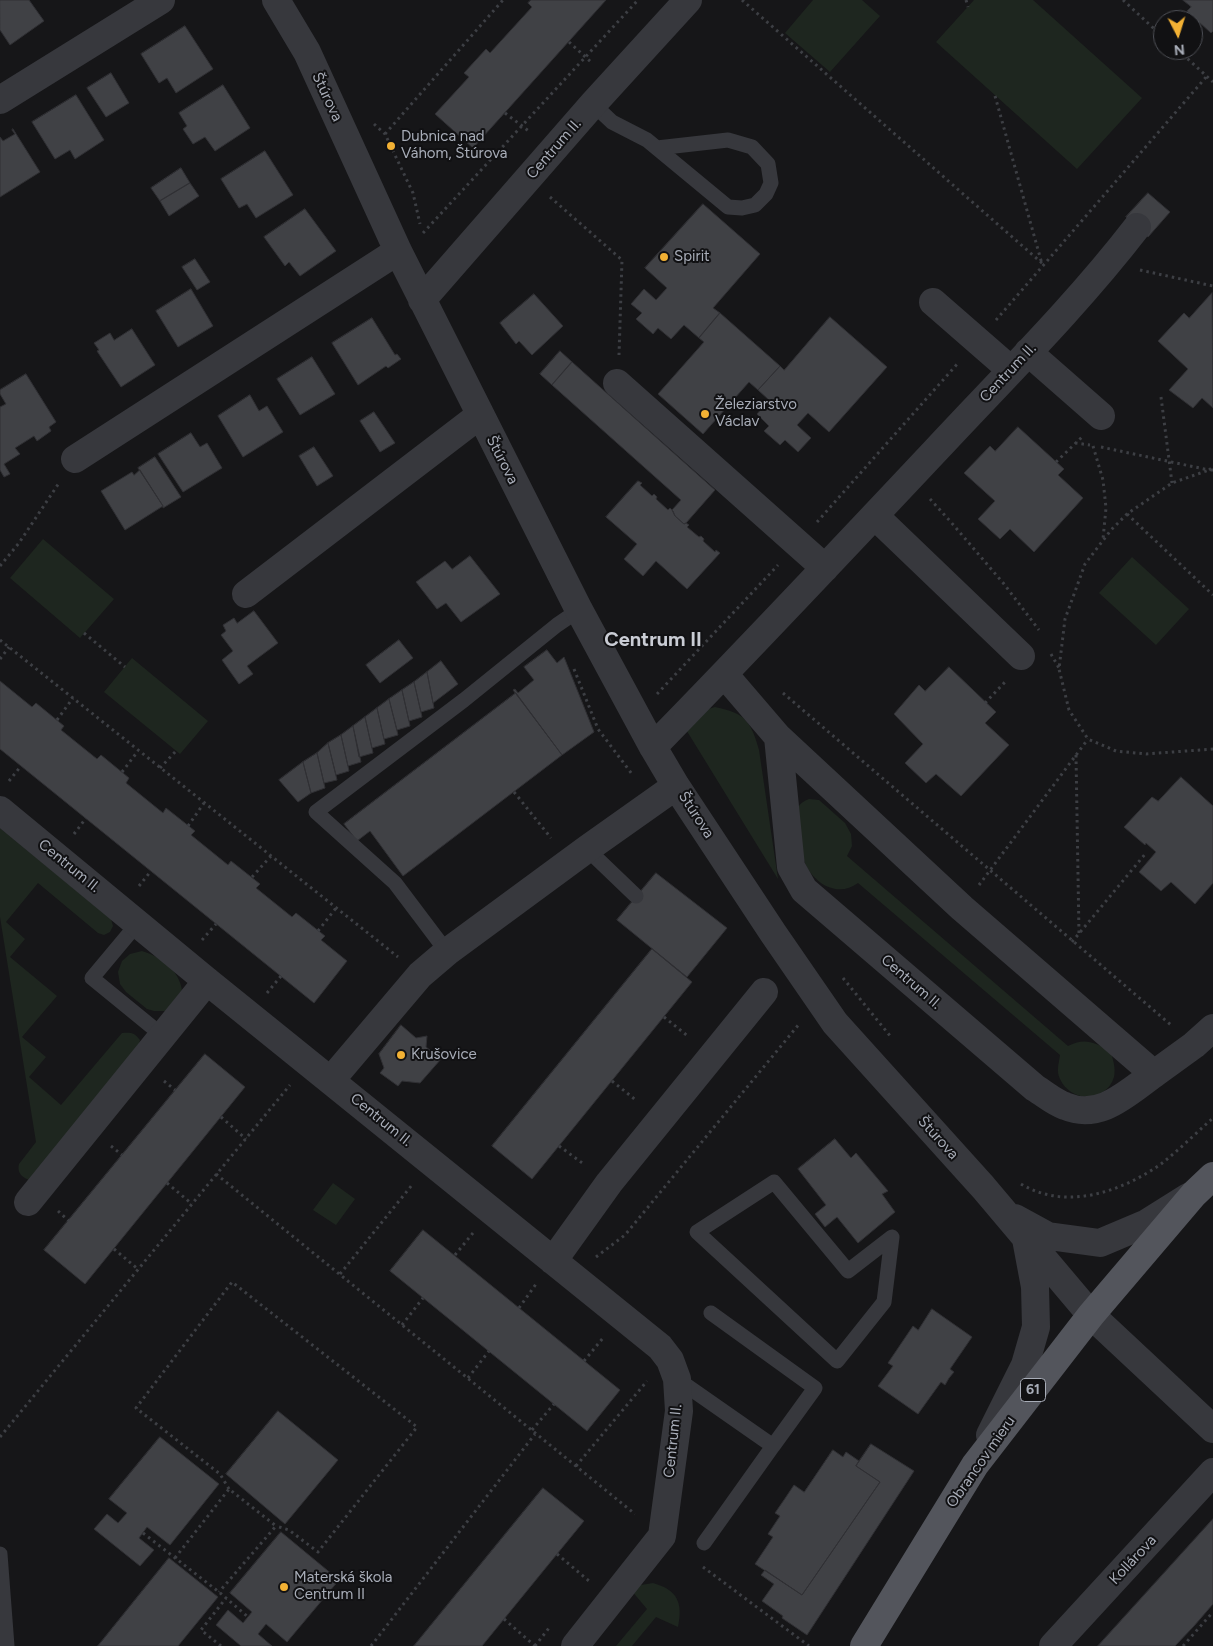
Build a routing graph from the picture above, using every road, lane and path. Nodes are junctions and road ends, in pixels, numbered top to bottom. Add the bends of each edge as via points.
1 (161, 0) edge
2 (276, 0) edge
3 (503, 0) edge
4 (638, 0) edge
5 (688, 0) edge
6 (742, 0) edge
7 (966, 0) edge
8 (1123, 0) edge
9 (968, 7) dead end
10 (1153, 28) edge
11 (1189, 60) edge
12 (1206, 76) junction
13 (1213, 82) edge
14 (995, 96) dead end
15 (0, 100) edge
16 (593, 104) junction
17 (385, 134) dead end
18 (657, 148) junction
19 (529, 178) junction
20 (1137, 227) dead end
21 (400, 255) junction
22 (1109, 263) junction
23 (1043, 264) junction
24 (1213, 286) edge
25 (422, 300) junction
26 (933, 302) dead end
27 (978, 341) junction
28 (1020, 361) junction
29 (618, 383) joint
30 (1161, 397) dead end
31 (480, 415) junction
32 (1101, 416) dead end
33 (1075, 443) dead end
34 (1092, 446) junction
35 (75, 459) joint
36 (1170, 462) junction
37 (1212, 469) edge
38 (910, 478) junction
39 (1172, 483) junction
40 (1127, 514) junction
41 (875, 516) junction
42 (1103, 540) junction
43 (798, 544) junction
44 (0, 566) edge
45 (825, 568) junction
46 (246, 594) dead end
47 (1213, 595) edge
48 (579, 610) junction
49 (84, 633) dead end
50 (1042, 636) dead end
51 (0, 640) edge
52 (9, 647) junction
53 (1051, 652) dead end
54 (1021, 656) dead end
55 (0, 658) edge
56 (125, 667) dead end
57 (574, 668) dead end
58 (1059, 669) junction
59 (724, 674) junction
60 (778, 690) dead end
61 (73, 698) junction
62 (636, 716) junction
63 (57, 720) dead end
64 (778, 737) junction
65 (1088, 739) junction
66 (653, 747) junction
67 (1213, 749) edge
68 (138, 751) junction
69 (176, 751) dead end
70 (1076, 755) junction
71 (21, 766) dead end
72 (160, 768) junction
73 (122, 772) dead end
74 (634, 777) dead end
75 (676, 786) junction
76 (514, 792) dead end
77 (2, 799) edge
78 (204, 803) junction
79 (86, 818) dead end
80 (188, 826) dead end
81 (551, 839) dead end
82 (68, 841) dead end
83 (587, 849) junction
84 (1146, 853) dead end
85 (271, 856) junction
86 (151, 871) dead end
87 (989, 872) junction
88 (252, 878) dead end
89 (138, 886) dead end
90 (636, 896) dead end
91 (336, 908) junction
92 (962, 908) junction
93 (138, 923) junction
94 (216, 924) dead end
95 (318, 931) dead end
96 (1079, 934) junction
97 (201, 941) dead end
98 (1072, 942) junction
99 (447, 952) junction
100 (420, 975) junction
101 (207, 981) junction
102 (764, 992) dead end
103 (819, 1000) junction
104 (163, 1036) junction
105 (1204, 1036) edge
106 (1154, 1074) junction
107 (331, 1080) junction
108 (221, 1117) dead end
109 (246, 1138) dead end
110 (431, 1161) junction
111 (216, 1174) dead end
112 (167, 1183) dead end
113 (1203, 1185) edge
114 (28, 1202) dead end
115 (192, 1204) dead end
116 (1004, 1212) junction
117 (892, 1237) joint
118 (1025, 1238) junction
119 (114, 1249) dead end
120 (553, 1261) junction
121 (592, 1261) dead end
122 (139, 1270) dead end
123 (340, 1274) junction
124 (423, 1298) dead end
125 (711, 1313) dead end
126 (1090, 1315) junction
127 (402, 1325) junction
128 (489, 1351) dead end
129 (664, 1377) junction
130 (468, 1378) junction
131 (554, 1404) dead end
132 (1213, 1429) edge
133 (532, 1430) junction
134 (536, 1434) junction
135 (773, 1446) junction
136 (975, 1465) junction
137 (576, 1466) junction
138 (1213, 1472) edge
139 (228, 1489) junction
140 (276, 1526) junction
141 (143, 1533) dead end
142 (662, 1536) junction
143 (704, 1543) dead end
144 (0, 1554) edge
145 (557, 1554) dead end
146 (175, 1558) junction
147 (701, 1565) dead end
148 (219, 1592) junction
149 (226, 1598) junction
150 (612, 1599) junction
151 (1213, 1612) edge
152 (248, 1617) dead end
153 (504, 1619) dead end
154 (8, 1646) edge
155 (221, 1646) edge
156 (371, 1646) edge
157 (535, 1646) edge
158 (575, 1646) edge
159 (809, 1646) edge
160 (864, 1646) edge
161 (1053, 1646) edge
162 (1183, 1646) edge

1 - 15 street
2 - 21 street, Štúrova via 306,52
3 - 17 path
4 - 21 path
5 - 16 street, Centrum II.
6 - 23 path
7 - 9 path
8 - 10 path
11 - 12 path
12 - 13 path
12 - 23 path
14 - 23 path
16 - 18 lane via 612,122
16 - 19 street, Centrum II.
18 - 18 lane via 728,207 755,205 771,183 768,164 752,147 728,140
19 - 25 street, Centrum II.
19 - 29 path via 622,260
20 - 22 street, Centrum II.
21 - 25 street, Štúrova
21 - 35 street
22 - 24 path
22 - 28 street, Centrum II.
23 - 27 path
25 - 31 street, Štúrova
26 - 27 street
27 - 28 street
27 - 43 path
28 - 32 street
28 - 38 street, Centrum II.
29 - 43 street
30 - 36 path
31 - 46 street
31 - 48 street, Štúrova
33 - 34 path
34 - 36 path
34 - 42 path via 1103,480 1106,508
35 - 44 path
36 - 37 path
36 - 39 path
37 - 39 path
38 - 41 street, Centrum II.
38 - 50 path via 1004,584
39 - 40 path
40 - 42 path
40 - 47 path
41 - 45 street, Centrum II.
41 - 54 street
42 - 58 path via 1084,564 1065,619
43 - 45 street
43 - 62 path
45 - 59 street, Centrum II.
48 - 62 street, Štúrova
48 - 99 lane via 316,812 394,883
49 - 56 path
51 - 52 path
52 - 55 path
52 - 61 path
53 - 58 path
57 - 74 path via 598,729
58 - 65 path via 1069,710
59 - 64 street
59 - 66 street, Centrum II.
60 - 87 path
61 - 63 path
61 - 68 path
62 - 66 street, Štúrova
64 - 92 street
64 - 106 street, Centrum II. via 791,866 804,890 1035,1088 1064,1106 1082,1111 1109,1106
65 - 67 path via 1116,751 1146,754
65 - 70 path
66 - 75 street, Štúrova
68 - 72 path
68 - 73 path
69 - 72 path
70 - 87 path
70 - 96 path
71 - 77 path
72 - 78 path
75 - 83 street
75 - 103 street, Štúrova
76 - 81 path
77 - 93 street, Centrum II.
78 - 80 path
78 - 85 path
79 - 82 path
83 - 90 lane
83 - 99 street
84 - 96 path
85 - 88 path
85 - 91 path
86 - 89 path
87 - 92 path
87 - 98 path
91 - 95 path
91 - 100 path
92 - 106 street
93 - 101 street, Centrum II.
93 - 104 lane via 92,978
94 - 97 path
96 - 98 path
98 - 105 path
99 - 100 street
100 - 107 street
101 - 104 street
101 - 107 street, Centrum II.
102 - 120 street via 609,1183
103 - 116 street, Štúrova via 835,1023
103 - 121 path via 625,1235
104 - 114 street
105 - 106 street, Centrum II.
107 - 110 street, Centrum II.
108 - 109 path
110 - 120 street, Centrum II.
110 - 123 path
111 - 123 path
112 - 115 path
113 - 116 street via 1145,1224 1100,1242 1048,1236
113 - 126 main road, Obrancov mieru / 61
116 - 118 street, Štúrova
117 - 117 lane via 884,1302 837,1361 697,1232 774,1182 848,1271
118 - 126 street, Štúrova
118 - 136 street via 1035,1287 1036,1327 1025,1364
119 - 122 path
120 - 129 street, Centrum II. via 660,1347 670,1360
123 - 127 path
124 - 127 path
125 - 135 lane via 814,1388
126 - 132 street
126 - 136 main road, Obrancov mieru / 61
127 - 130 path
128 - 130 path
129 - 135 lane
129 - 137 path
129 - 142 street, Centrum II. via 679,1411
130 - 133 path
131 - 133 path
133 - 134 path
134 - 137 path
134 - 156 path
135 - 143 lane
136 - 160 main road, Obrancov mieru / 61
137 - 142 path
138 - 161 street, Kollárova
139 - 140 path
139 - 140 path via 220,1474 136,1408 232,1282 417,1426 318,1552 289,1530
139 - 146 path
140 - 148 path
141 - 146 path
142 - 150 street
144 - 154 lane
145 - 150 path
146 - 148 path
147 - 159 path
148 - 149 path
149 - 152 path
149 - 155 path via 201,1630
150 - 158 street
151 - 162 path
153 - 157 path

